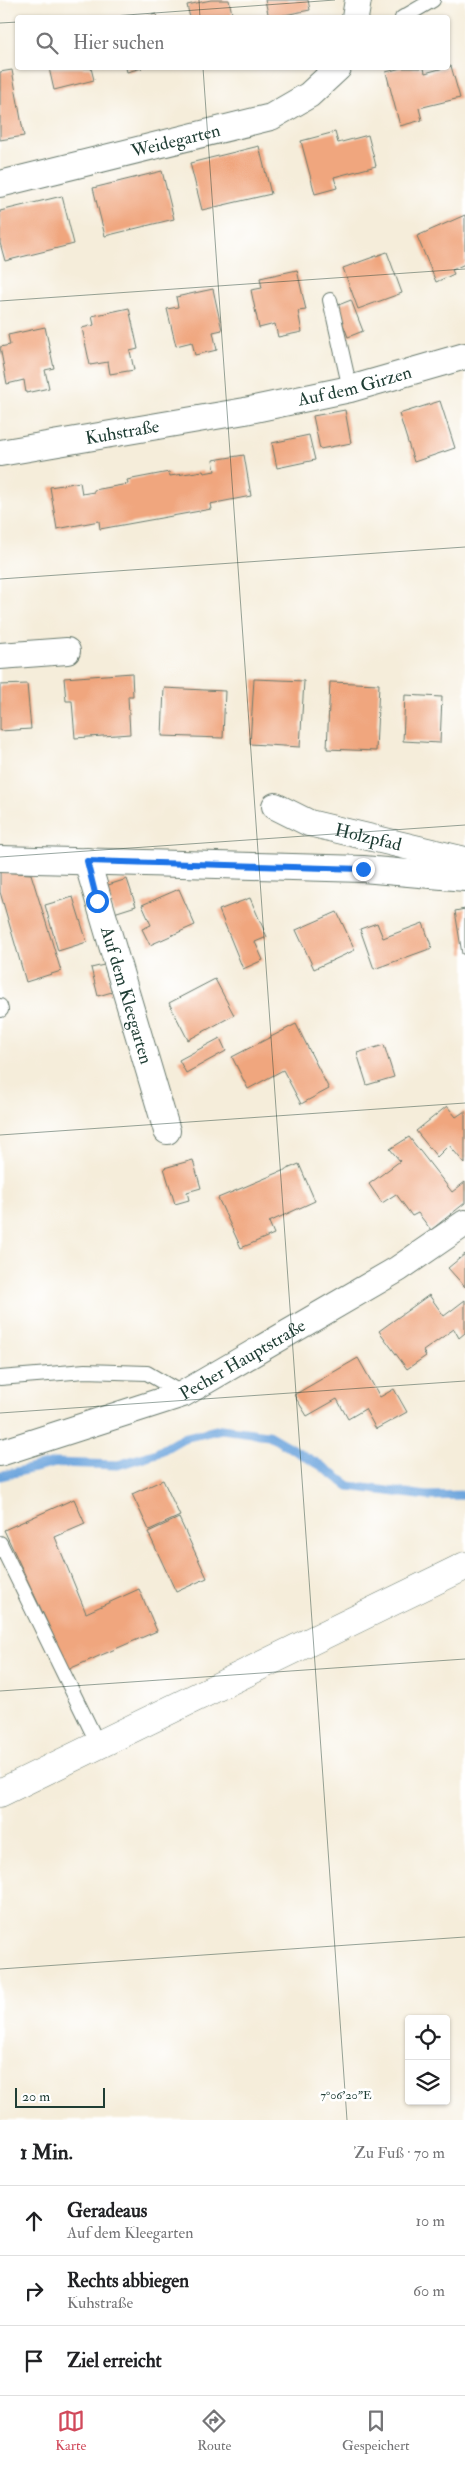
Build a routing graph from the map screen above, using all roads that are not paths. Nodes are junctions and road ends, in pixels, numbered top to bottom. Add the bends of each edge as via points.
1 (358, 0) edge
2 (433, 0) edge
3 (356, 15) edge
4 (407, 15) edge
5 (336, 70) edge
6 (0, 184) edge
7 (330, 300) dead end
8 (465, 356) edge
9 (350, 389) junction
10 (245, 411) joint
11 (0, 453) edge
12 (67, 651) dead end
13 (0, 656) edge
14 (275, 806) dead end
15 (0, 858) edge
16 (465, 860) edge
17 (87, 861) junction
18 (465, 878) edge
19 (167, 1130) dead end
20 (465, 1223) edge
21 (0, 1378) edge
22 (183, 1394) junction
23 (0, 1453) edge
24 (0, 1543) edge
25 (465, 1566) edge
26 (99, 1746) junction
27 (0, 1793) edge

1 - 3 street
2 - 4 lane
5 - 6 street, Weidegarten via 309,95 271,117
7 - 9 lane
8 - 9 street, Auf dem Girzen
9 - 10 street, Auf dem Girzen
10 - 11 street, Kuhstraße
12 - 13 street
14 - 16 street, Holzpfad via 309,823
15 - 17 street
17 - 18 street via 363,869
17 - 19 street, Auf dem Kleegarten
20 - 22 street, Pecher Hauptstraße via 398,1270
21 - 22 lane via 85,1371 146,1373
22 - 23 street, Pecher Hauptstraße
24 - 26 lane
25 - 26 main road
26 - 27 main road

